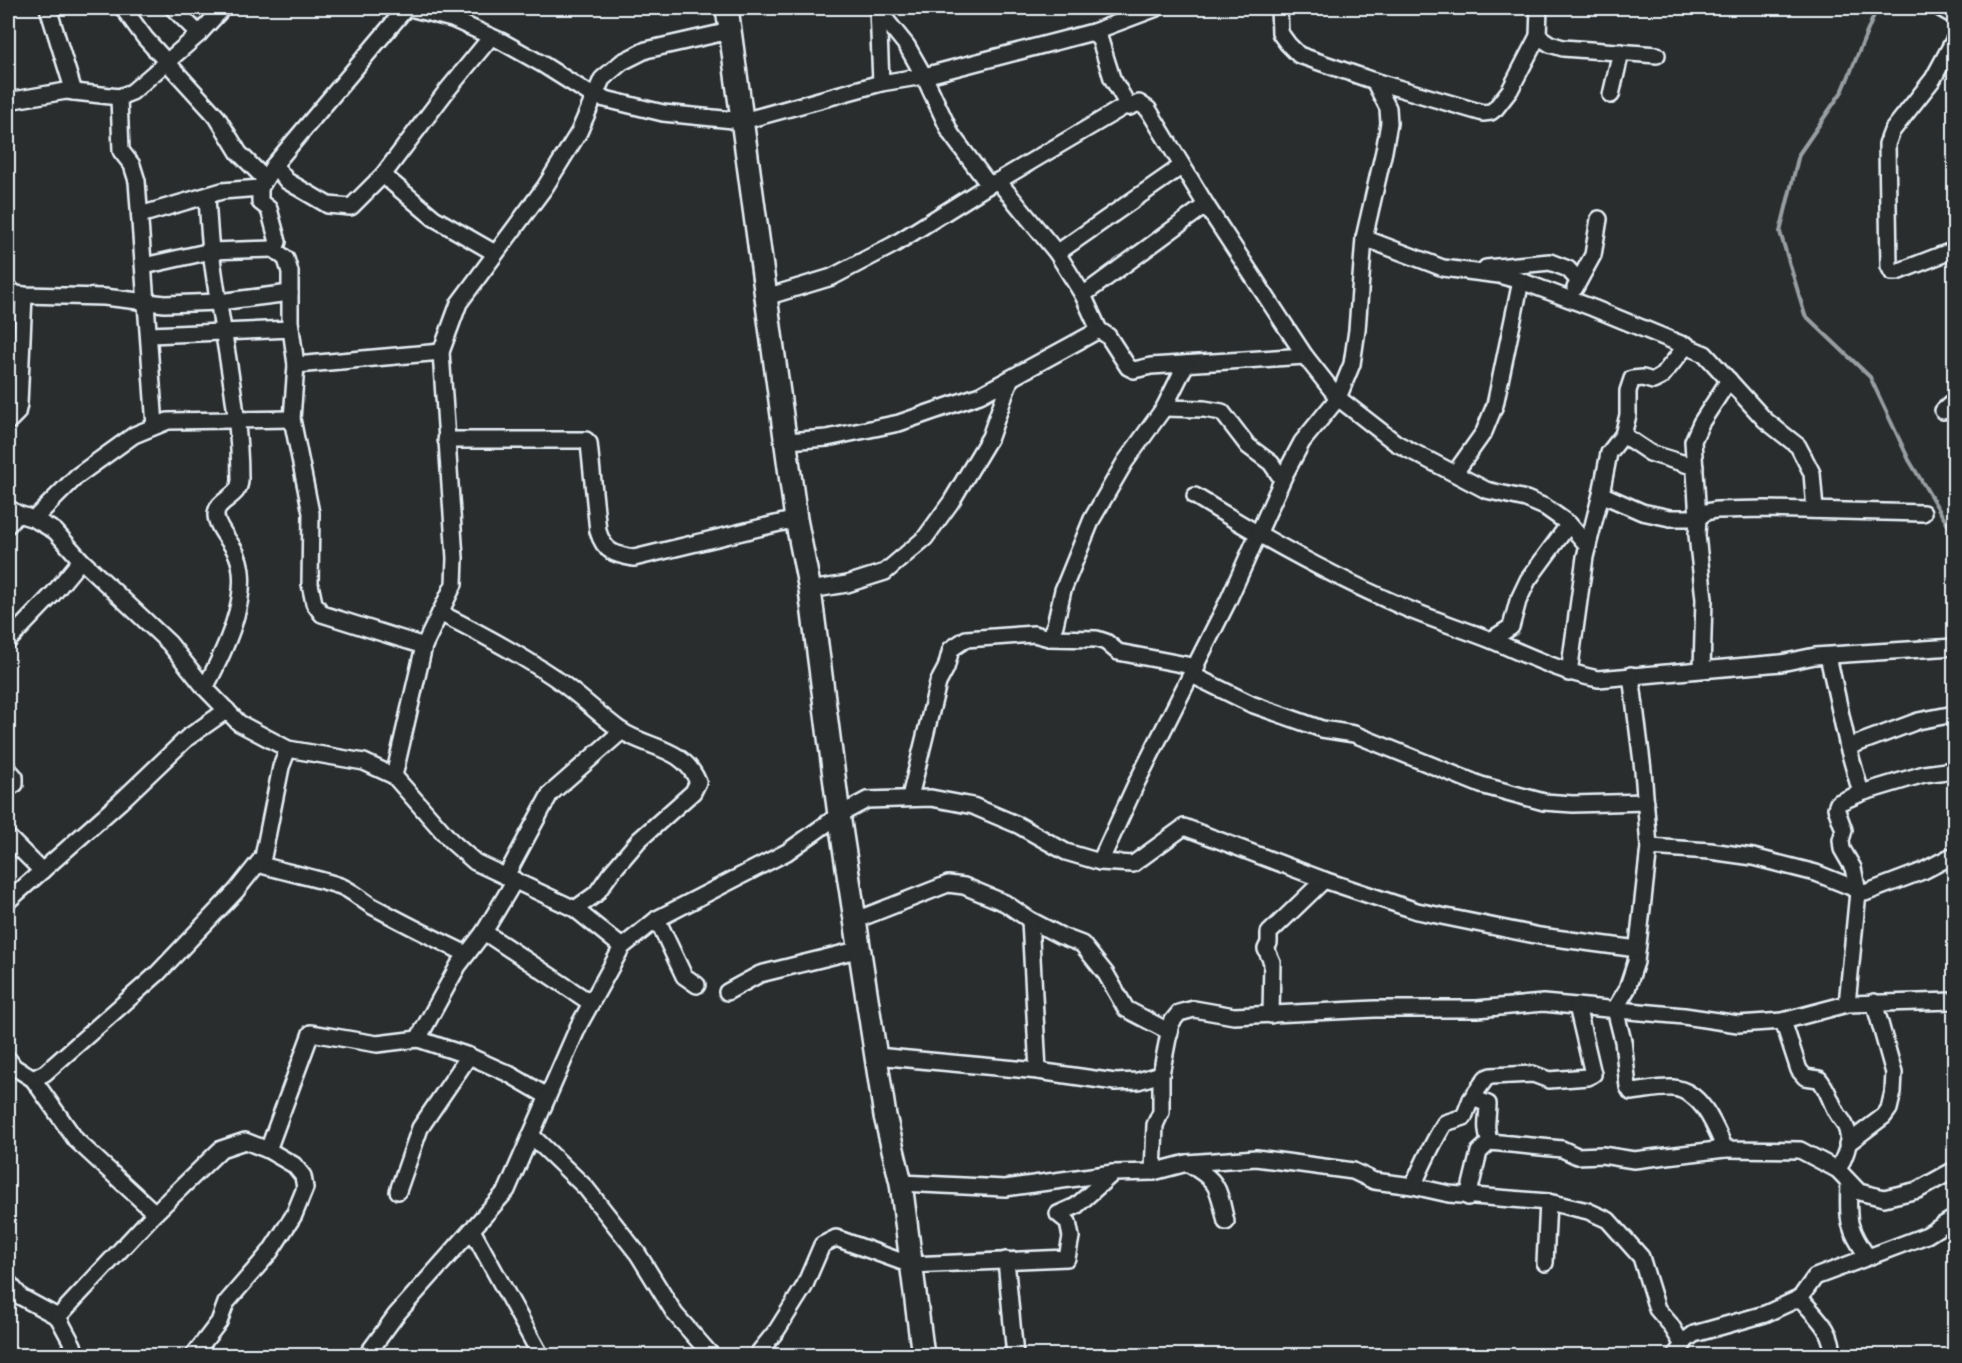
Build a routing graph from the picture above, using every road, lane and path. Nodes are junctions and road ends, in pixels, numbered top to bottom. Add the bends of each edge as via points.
1 (48, 8) edge
2 (123, 8) edge
3 (173, 8) edge
4 (223, 8) edge
5 (408, 8) edge
6 (727, 8) edge
7 (1157, 8) edge
8 (1279, 8) edge
9 (1539, 8) edge
10 (1940, 8) edge
11 (878, 9) edge
12 (1954, 16) edge
13 (730, 31) junction
14 (1093, 32) junction
15 (199, 34) junction
16 (1538, 36) junction
17 (491, 37) junction
18 (1954, 40) edge
19 (1620, 52) junction
20 (1657, 55) dead end
21 (167, 62) junction
22 (924, 76) junction
23 (1374, 81) junction
24 (882, 83) junction
25 (74, 92) junction
26 (1611, 95) dead end
27 (593, 96) junction
28 (119, 97) junction
29 (8, 101) edge
30 (1129, 107) junction
31 (743, 121) junction
32 (273, 165) junction
33 (1182, 166) junction
34 (383, 175) junction
35 (993, 183) junction
36 (263, 184) junction
37 (207, 196) junction
38 (1206, 205) junction
39 (140, 215) junction
40 (1599, 219) dead end
41 (1364, 238) junction
42 (274, 249) junction
43 (1954, 250) edge
44 (211, 251) junction
45 (495, 253) junction
46 (1057, 253) junction
47 (144, 266) junction
48 (1468, 270) junction
49 (1578, 280) junction
50 (1521, 281) junction
51 (8, 288) edge
52 (290, 293) junction
53 (24, 295) junction
54 (1083, 295) junction
55 (765, 297) junction
56 (1570, 298) junction
57 (219, 302) junction
58 (148, 304) junction
59 (291, 328) junction
60 (1099, 330) junction
61 (224, 332) junction
62 (150, 335) junction
63 (1687, 345) junction
64 (441, 352) junction
65 (1305, 356) junction
66 (1186, 364) junction
67 (296, 365) junction
68 (1010, 380) junction
69 (1729, 380) junction
70 (980, 394) junction
71 (1338, 399) junction
72 (1001, 406) junction
73 (1164, 408) junction
74 (292, 419) junction
75 (238, 420) junction
76 (8, 422) edge
77 (155, 426) junction
78 (1623, 435) junction
79 (446, 440) junction
80 (787, 441) junction
81 (1695, 467) junction
82 (1455, 473) junction
83 (1282, 479) junction
84 (1601, 494) junction
85 (1195, 496) dead end
86 (1815, 510) junction
87 (1923, 513) dead end
88 (11, 516) edge
89 (1698, 518) junction
90 (34, 519) junction
91 (796, 519) junction
92 (1569, 524) junction
93 (1258, 535) junction
94 (1588, 546) junction
95 (81, 560) junction
96 (810, 590) junction
97 (441, 613) junction
98 (1049, 638) junction
99 (1491, 640) junction
100 (8, 641) edge
101 (424, 646) junction
102 (1954, 647) edge
103 (1828, 656) junction
104 (1702, 669) junction
105 (1195, 671) junction
106 (1569, 673) junction
107 (1630, 675) junction
108 (205, 688) junction
109 (227, 710) junction
110 (1954, 714) edge
111 (622, 731) junction
112 (1848, 747) junction
113 (288, 749) junction
114 (8, 769) edge
115 (1954, 772) edge
116 (394, 776) junction
117 (8, 788) edge
118 (1862, 793) junction
119 (910, 797) junction
120 (1646, 802) junction
121 (839, 815) junction
122 (8, 837) edge
123 (1649, 847) junction
124 (1954, 855) edge
125 (1100, 862) junction
126 (258, 864) junction
127 (42, 871) junction
128 (511, 878) junction
129 (1324, 880) junction
130 (1857, 892) junction
131 (8, 901) edge
132 (575, 909) junction
133 (657, 919) junction
134 (856, 920) junction
135 (1030, 920) junction
136 (484, 933) junction
137 (622, 947) junction
138 (861, 949) junction
139 (1637, 949) junction
140 (467, 954) junction
141 (697, 985) dead end
142 (727, 992) dead end
143 (591, 1002) junction
144 (1874, 1002) junction
145 (1954, 1002) edge
146 (1847, 1004) junction
147 (1577, 1006) junction
148 (1615, 1009) junction
149 (1271, 1015) junction
150 (1783, 1021) junction
151 (1170, 1032) junction
152 (418, 1040) junction
153 (469, 1056) junction
154 (876, 1056) junction
155 (8, 1059) edge
156 (1038, 1071) junction
157 (1161, 1074) junction
158 (33, 1079) junction
159 (547, 1096) junction
160 (1473, 1098) junction
161 (531, 1135) junction
162 (1490, 1142) junction
163 (1847, 1144) junction
164 (1725, 1149) junction
165 (268, 1150) junction
166 (1187, 1163) junction
167 (1838, 1170) junction
168 (1954, 1170) edge
169 (1153, 1172) junction
170 (1113, 1173) junction
171 (900, 1183) junction
172 (1849, 1183) junction
173 (1413, 1186) junction
174 (398, 1191) dead end
175 (1468, 1197) junction
176 (1548, 1202) junction
177 (155, 1213) junction
178 (1954, 1218) edge
179 (1226, 1222) dead end
180 (472, 1230) junction
181 (1868, 1257) junction
182 (1006, 1260) junction
183 (1545, 1263) dead end
184 (910, 1264) junction
185 (8, 1282) edge
186 (1800, 1298) junction
187 (58, 1317) junction
188 (1679, 1350) edge
189 (76, 1356) edge
190 (194, 1356) edge
191 (366, 1356) edge
192 (541, 1356) edge
193 (712, 1356) edge
194 (756, 1356) edge
195 (923, 1356) edge
196 (1015, 1356) edge
197 (1833, 1356) edge

1 - 25 street
2 - 21 street
3 - 15 street
4 - 15 street
5 - 17 street via 452,19
5 - 32 street
6 - 13 main road
7 - 14 street
8 - 23 street via 1280,33 1299,55
9 - 16 street
10 - 12 street
11 - 22 street
11 - 24 street
13 - 27 street via 646,50 608,74
13 - 31 main road
14 - 22 street
14 - 30 street
15 - 21 street
16 - 19 street via 1563,48
16 - 23 street via 1510,90 1491,112 1483,113
17 - 27 street
17 - 34 street
18 - 43 street via 1933,79 1892,131 1887,144 1892,272
19 - 20 street
19 - 26 street
21 - 28 street via 132,92
21 - 36 street via 217,117
22 - 24 street
22 - 35 street via 951,134
23 - 41 street via 1388,108 1389,123
24 - 31 street
25 - 28 street
25 - 29 street
27 - 31 street via 663,112
27 - 45 street via 579,132 545,188
28 - 39 street via 120,151 132,165 137,181
30 - 33 street via 1139,103 1148,109
30 - 35 street
31 - 55 main road
32 - 34 street via 287,181 328,205 351,207
32 - 36 street
33 - 38 street
33 - 46 street
34 - 45 street via 434,218
35 - 46 street
35 - 55 street via 893,245 832,277
36 - 37 street
36 - 42 street via 260,202 269,209 278,242
37 - 39 street
37 - 44 street
38 - 54 street
38 - 65 street
39 - 47 street
40 - 49 street via 1593,255
41 - 48 street via 1443,268
41 - 71 street via 1358,330 1352,364
42 - 44 street
42 - 52 street via 286,259
44 - 47 street
44 - 57 street
45 - 64 street via 459,303
46 - 54 street
47 - 58 street
48 - 49 street via 1550,262 1568,269
48 - 50 street
49 - 56 street
50 - 56 street
50 - 82 street via 1494,405 1484,432
51 - 53 street
52 - 57 street
52 - 59 street
53 - 58 street via 104,297
53 - 76 street via 19,404
54 - 60 street
55 - 80 main road
56 - 63 street
57 - 58 street
57 - 61 street
58 - 62 street
59 - 61 street
59 - 67 street
60 - 66 street via 1134,370
60 - 68 street
61 - 62 street
61 - 75 street
62 - 77 street
63 - 69 street via 1705,354
63 - 78 street via 1661,378 1632,379
64 - 67 street
64 - 79 street
65 - 66 street
65 - 71 street
66 - 73 street
67 - 74 street
68 - 70 street
68 - 72 street
69 - 81 street via 1693,441
69 - 86 street via 1765,420 1798,446 1812,473
70 - 72 street
70 - 80 street via 899,423 827,438
71 - 82 street via 1396,443
71 - 83 street via 1302,442
72 - 96 street via 990,436 925,538 885,572
73 - 83 street via 1222,412 1248,446 1271,463
73 - 98 street via 1125,462 1092,519 1063,590
74 - 75 street
74 - 101 street via 311,513 310,584 314,603 322,614
75 - 77 street via 168,421
75 - 108 street via 240,484 216,513 238,556 241,597
77 - 90 street via 134,435 77,476
78 - 81 street via 1650,453
78 - 84 street via 1609,453
79 - 91 street via 586,440 598,531 602,544 616,555 634,558
79 - 97 street via 455,558 454,584
80 - 91 main road
81 - 89 street
82 - 92 street via 1486,490 1545,507
83 - 93 street
84 - 89 street via 1642,512
84 - 94 street
85 - 93 street
86 - 87 street
86 - 89 street via 1716,510
88 - 90 street
89 - 104 street via 1704,599
90 - 95 street via 55,531
91 - 96 main road
92 - 94 street
92 - 99 street via 1528,580 1511,627
93 - 99 street via 1401,606
93 - 105 street
94 - 106 street
95 - 100 street
95 - 108 street via 169,644
96 - 121 main road
97 - 101 street
97 - 111 street via 553,676
98 - 105 street via 1097,639 1118,652
98 - 119 street via 1035,634 966,639 951,649 938,683
99 - 106 street
101 - 116 street
102 - 103 street
103 - 104 street
103 - 112 street
104 - 107 street
105 - 120 street via 1251,704 1322,729 1354,734 1481,785 1544,802
105 - 125 street
106 - 107 street via 1598,679
107 - 120 street
108 - 109 street
109 - 113 street via 239,723
109 - 127 street via 187,738
110 - 112 street via 1918,721
111 - 128 street via 550,794
111 - 132 street via 684,761 698,782 693,792 639,840 597,894
112 - 118 street
113 - 116 street via 364,762
113 - 126 street
114 - 117 street via 15,777 15,784
115 - 118 street via 1924,774
116 - 128 street via 451,841 475,862
118 - 130 street via 1838,803 1836,808 1844,830 1842,849 1853,868
119 - 121 street via 867,800
119 - 125 street via 973,806 1066,852
120 - 123 street
121 - 133 street via 787,852
121 - 134 main road
122 - 127 street
123 - 130 street via 1753,857 1816,873
123 - 139 street
124 - 130 street via 1865,893
125 - 129 street via 1133,864 1184,827
126 - 140 street via 339,885 419,932
126 - 158 street via 157,974
127 - 131 street
128 - 132 street
128 - 136 street
129 - 139 street via 1417,910 1540,936
129 - 149 street via 1269,933 1266,949 1272,963
130 - 146 street
132 - 137 street
133 - 137 street
133 - 141 street via 684,976
134 - 135 street via 948,884 964,886 1005,903
134 - 138 main road
135 - 151 street via 1082,944 1106,974 1126,1009
135 - 156 street
136 - 140 street
136 - 143 street
137 - 143 street
138 - 142 street via 760,975
138 - 154 main road
139 - 148 street via 1627,989
140 - 152 street
143 - 159 street
144 - 145 street
144 - 146 street
144 - 163 street via 1894,1073 1893,1092 1884,1116
146 - 150 street
147 - 148 street
147 - 149 street via 1543,1003 1477,1009
147 - 160 street via 1593,1074 1548,1080 1533,1074 1495,1074 1486,1078
148 - 150 street via 1738,1024
148 - 164 street via 1631,1092 1670,1088 1696,1098 1710,1116
149 - 151 street via 1234,1016 1194,1008 1179,1013
150 - 163 street via 1799,1070 1805,1077 1819,1079 1825,1085 1849,1133
151 - 157 street
152 - 153 street
152 - 165 street via 377,1044 311,1033
153 - 159 street
153 - 174 street via 420,1128
154 - 156 street
154 - 171 main road
155 - 158 street
156 - 157 street via 1115,1082
157 - 169 street via 1161,1112 1155,1125
158 - 177 street via 76,1140
159 - 161 street
160 - 162 street via 1488,1104 1485,1122
160 - 173 street via 1464,1117 1445,1123
161 - 180 street via 507,1190
161 - 193 street via 586,1188 638,1254 675,1314
162 - 164 street via 1562,1149 1577,1156 1634,1160
162 - 175 street via 1479,1152
163 - 167 street
164 - 167 street via 1800,1150
165 - 177 street via 245,1141 221,1149
165 - 190 street via 294,1165 303,1176 305,1188 294,1215 270,1252 226,1303 219,1322
166 - 169 street
166 - 173 street via 1256,1158 1353,1171 1374,1181
166 - 179 street via 1207,1174 1218,1187
167 - 172 street
168 - 172 street via 1918,1190 1884,1198 1858,1192
169 - 170 street
170 - 171 street via 1005,1188
170 - 182 street via 1076,1206 1058,1214 1068,1222 1071,1237 1067,1258
171 - 184 main road
172 - 181 street via 1848,1221 1854,1238
173 - 175 street
175 - 176 street
176 - 183 street
176 - 188 street via 1608,1220 1641,1257 1657,1309 1670,1324
177 - 187 street
178 - 181 street via 1927,1235
180 - 191 street via 396,1315
180 - 192 street
181 - 186 street via 1815,1277
182 - 184 street
182 - 196 street
184 - 194 street via 836,1238 822,1245 804,1287
184 - 195 main road
185 - 187 street via 21,1297
186 - 188 street via 1765,1314 1694,1334
186 - 197 street via 1828,1331
187 - 189 street

